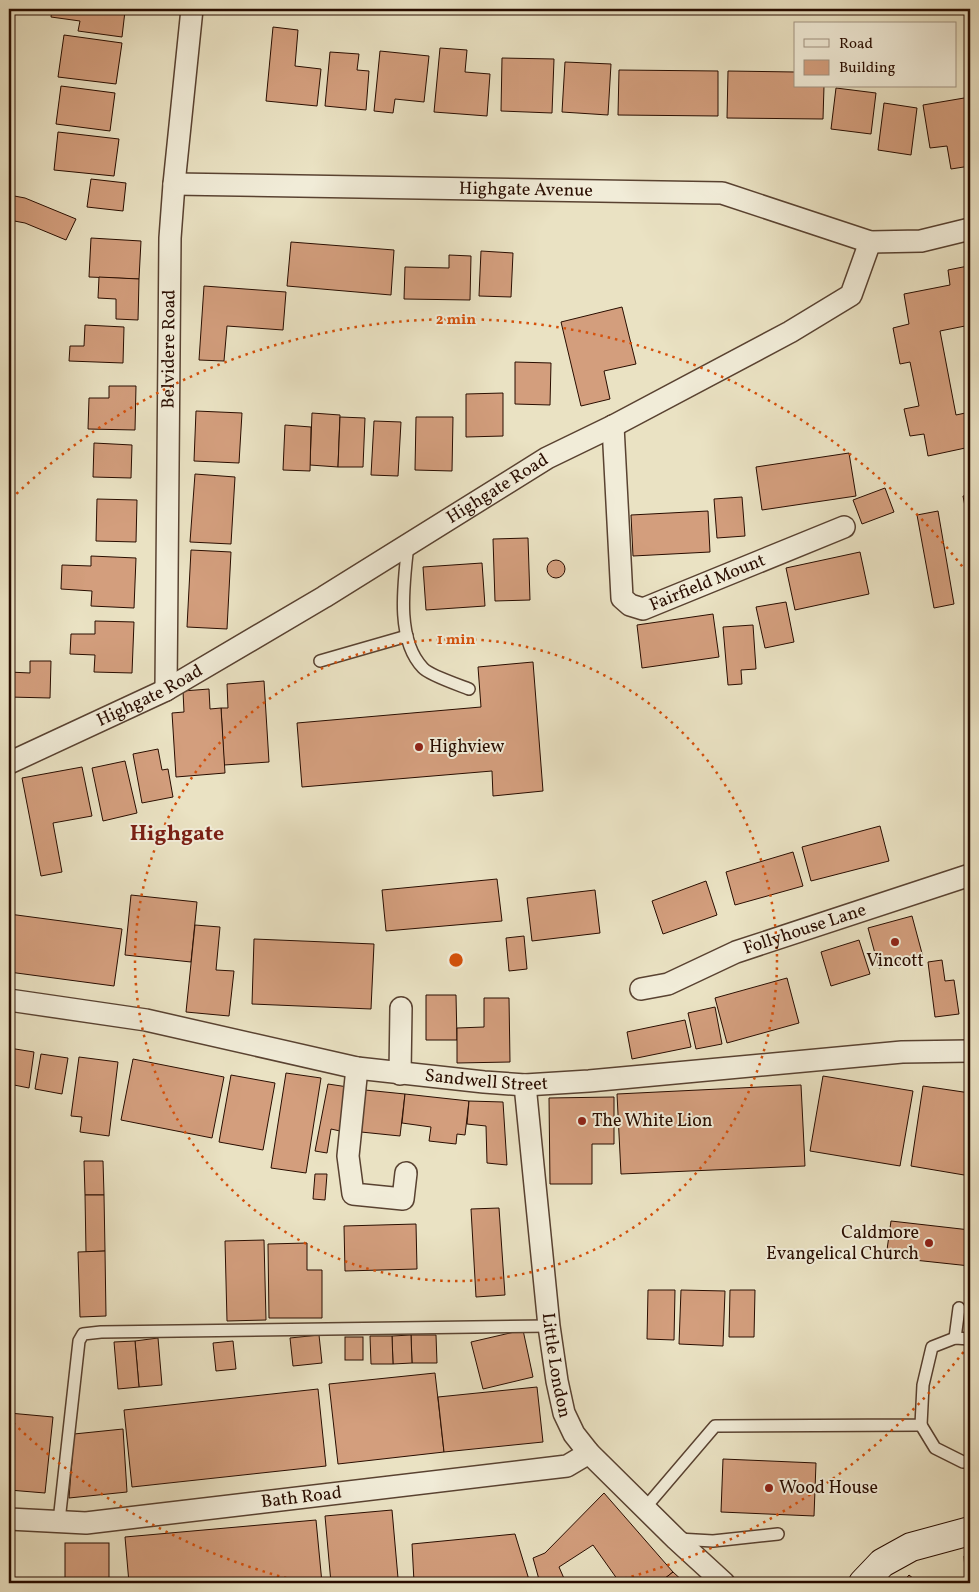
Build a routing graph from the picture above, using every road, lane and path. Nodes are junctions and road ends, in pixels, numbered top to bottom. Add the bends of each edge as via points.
1 (192, 9) edge
2 (174, 184) junction
3 (970, 229) edge
4 (870, 242) junction
5 (613, 426) junction
6 (844, 527) dead end
7 (408, 544) junction
8 (407, 636) junction
9 (320, 661) dead end
10 (469, 689) dead end
11 (166, 690) junction
12 (9, 762) edge
13 (970, 875) edge
14 (641, 989) dead end
15 (9, 1000) edge
16 (401, 1008) dead end
17 (970, 1051) edge
18 (357, 1068) junction
19 (400, 1074) junction
20 (525, 1085) junction
21 (406, 1173) dead end
22 (960, 1308) dead end
23 (549, 1326) junction
24 (955, 1338) junction
25 (970, 1339) edge
26 (921, 1425) junction
27 (589, 1453) junction
28 (970, 1462) edge
29 (645, 1508) junction
30 (9, 1518) edge
31 (59, 1522) junction
32 (970, 1531) edge
33 (778, 1534) dead end
34 (676, 1539) junction
35 (724, 1583) edge
36 (863, 1583) edge

1 - 2 street, Belvidere Road
2 - 4 street, Highgate Avenue via 722,193
2 - 11 street, Belvidere Road via 170,238
3 - 4 street via 921,241
4 - 5 street, Highgate Road via 851,295 790,332
5 - 6 street, Fairfield Mount via 622,598 630,605 643,609
5 - 7 street, Highgate Road via 546,458
7 - 8 lane via 402,603
7 - 11 street, Highgate Road
8 - 9 lane
8 - 10 lane via 409,648 424,670
11 - 12 street, Highgate Road
13 - 14 street, Follyhouse Lane via 736,952 668,984
15 - 18 street, Sandwell Street via 146,1020
16 - 19 street
17 - 20 street, Sandwell Street via 902,1052
18 - 19 street, Sandwell Street
18 - 21 street via 348,1156 353,1194 403,1200
19 - 20 street, Sandwell Street
20 - 23 street, Little London
22 - 24 lane
23 - 27 street, Little London via 564,1413 574,1434
23 - 31 lane via 83,1334 79,1341
24 - 25 lane
24 - 26 lane via 932,1347 923,1385
26 - 28 lane via 935,1448 962,1462
26 - 29 lane via 716,1426
27 - 29 street, Little London
27 - 31 street, Bath Road via 567,1466 86,1523
29 - 34 street, Little London
30 - 31 street, Bath Road
32 - 36 street via 911,1548 882,1563
33 - 34 lane via 713,1541
34 - 35 street, Little London

